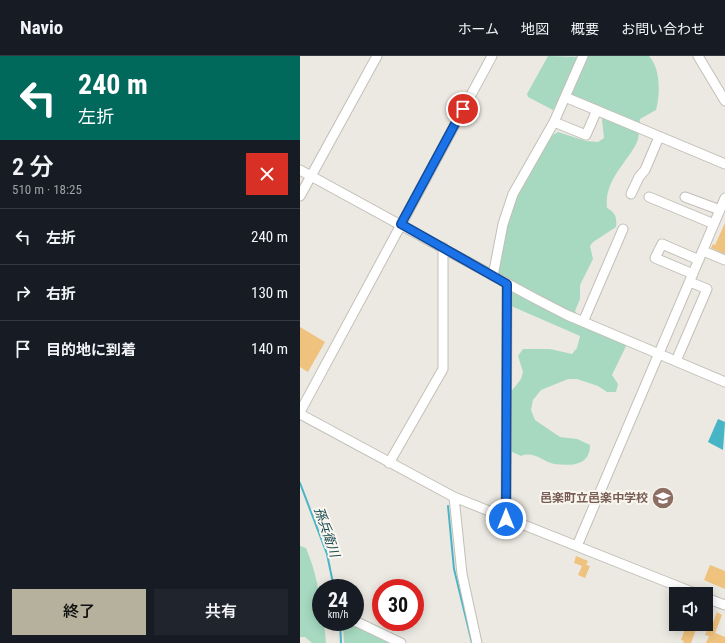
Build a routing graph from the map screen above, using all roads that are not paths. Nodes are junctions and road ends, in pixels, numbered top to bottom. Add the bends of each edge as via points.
1 (377, 56) edge
2 (492, 56) edge
3 (583, 56) edge
4 (698, 56) edge
5 (565, 97) junction
6 (725, 101) edge
7 (597, 110) junction
8 (554, 122) junction
9 (659, 137) junction
10 (725, 164) edge
11 (300, 170) edge
12 (311, 176) junction
13 (631, 194) dead end
14 (300, 196) edge
15 (649, 197) dead end
16 (685, 197) dead end
17 (725, 199) edge
18 (720, 210) junction
19 (401, 224) junction
20 (714, 224) junction
21 (624, 229) dead end
22 (443, 248) junction
23 (701, 255) junction
24 (725, 260) edge
25 (493, 276) junction
26 (692, 278) junction
27 (507, 284) junction
28 (583, 322) junction
29 (660, 354) junction
30 (676, 361) junction
31 (725, 382) edge
32 (300, 413) edge
33 (389, 463) junction
34 (454, 497) junction
35 (506, 519) junction
36 (577, 546) junction
37 (680, 587) edge
38 (713, 601) edge
39 (725, 605) edge
40 (364, 626) edge
41 (401, 643) edge
42 (478, 643) edge

1 - 12 street
2 - 19 street
3 - 5 street
4 - 6 street
5 - 7 street
5 - 8 street
7 - 8 street via 586,135
7 - 9 street
8 - 25 street via 513,194 503,224
9 - 10 street
9 - 13 street
11 - 12 street
12 - 14 street
12 - 19 street
15 - 20 street
16 - 18 street
17 - 18 street
18 - 20 street
19 - 22 street
19 - 32 street
20 - 23 street
21 - 28 street
22 - 25 street
22 - 33 street via 443,369
23 - 24 street
23 - 26 street
23 - 26 street via 662,244 655,258
25 - 27 street
26 - 29 street
26 - 30 street via 707,290
27 - 28 street
27 - 35 street
28 - 29 street
29 - 30 street
29 - 36 street
30 - 31 street
32 - 33 street
33 - 34 street
34 - 35 street
34 - 42 street via 462,574
35 - 36 street
36 - 37 street
38 - 39 street
40 - 41 street

